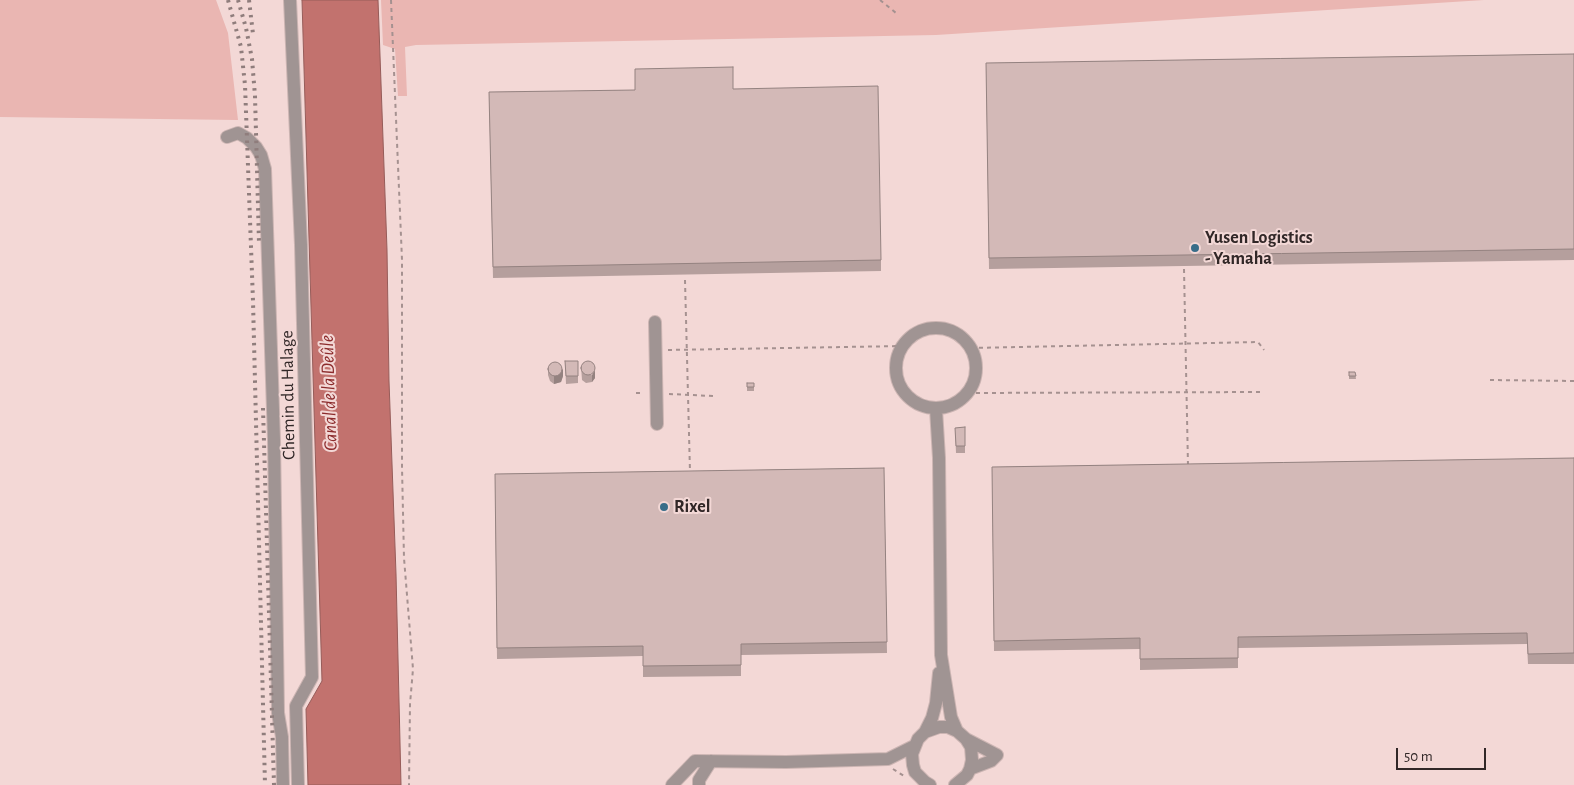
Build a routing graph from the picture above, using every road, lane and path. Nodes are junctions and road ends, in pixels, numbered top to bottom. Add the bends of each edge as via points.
1 (290, 0) edge
2 (391, 0) edge
3 (880, 0) edge
4 (896, 13) dead end
5 (227, 137) dead end
6 (1184, 269) dead end
7 (686, 280) dead end
8 (655, 322) dead end
9 (1185, 343) junction
10 (902, 346) junction
11 (971, 348) junction
12 (687, 349) junction
13 (656, 350) junction
14 (1264, 350) dead end
15 (1490, 380) dead end
16 (1574, 381) edge
17 (1186, 392) junction
18 (1264, 392) dead end
19 (636, 393) dead end
20 (968, 393) junction
21 (657, 394) junction
22 (688, 395) junction
23 (713, 396) dead end
24 (936, 408) junction
25 (657, 424) dead end
26 (1188, 468) edge
27 (690, 472) edge
28 (941, 655) junction
29 (924, 732) junction
30 (962, 735) junction
31 (914, 746) junction
32 (888, 759) junction
33 (711, 761) junction
34 (970, 769) junction
35 (912, 776) junction
36 (927, 784) edge
37 (283, 785) edge
38 (298, 785) edge
39 (409, 785) edge
40 (672, 785) edge
41 (699, 785) edge
42 (955, 785) edge

1 - 38 street, Chemin du Halage via 302,245 312,677 296,706
2 - 39 path via 402,260 404,558 413,669
3 - 4 path
5 - 37 street via 238,133 247,138 261,155 265,169 274,440 278,713
6 - 9 path
7 - 12 path
8 - 13 street
9 - 11 path
9 - 14 path via 1258,342
9 - 17 path
10 - 11 street via 916,333 934,328 947,329 961,336
10 - 12 path
10 - 24 street via 896,372 899,384 917,404
11 - 20 street via 977,367
12 - 13 path
12 - 22 path
13 - 21 street
15 - 16 path
17 - 18 path
17 - 20 path
17 - 26 path
19 - 21 path
20 - 24 street via 957,403
21 - 22 path
21 - 25 street
22 - 23 path
22 - 27 path
24 - 28 street
28 - 29 street via 936,702
28 - 30 street via 951,717
29 - 30 street via 948,727
29 - 31 street
30 - 34 street via 971,747
30 - 34 street via 997,755 991,761
31 - 32 street
31 - 35 street
32 - 33 street
32 - 35 street via 904,765
32 - 35 path via 894,771
33 - 40 street via 695,761
33 - 41 street
34 - 42 street
35 - 36 street

